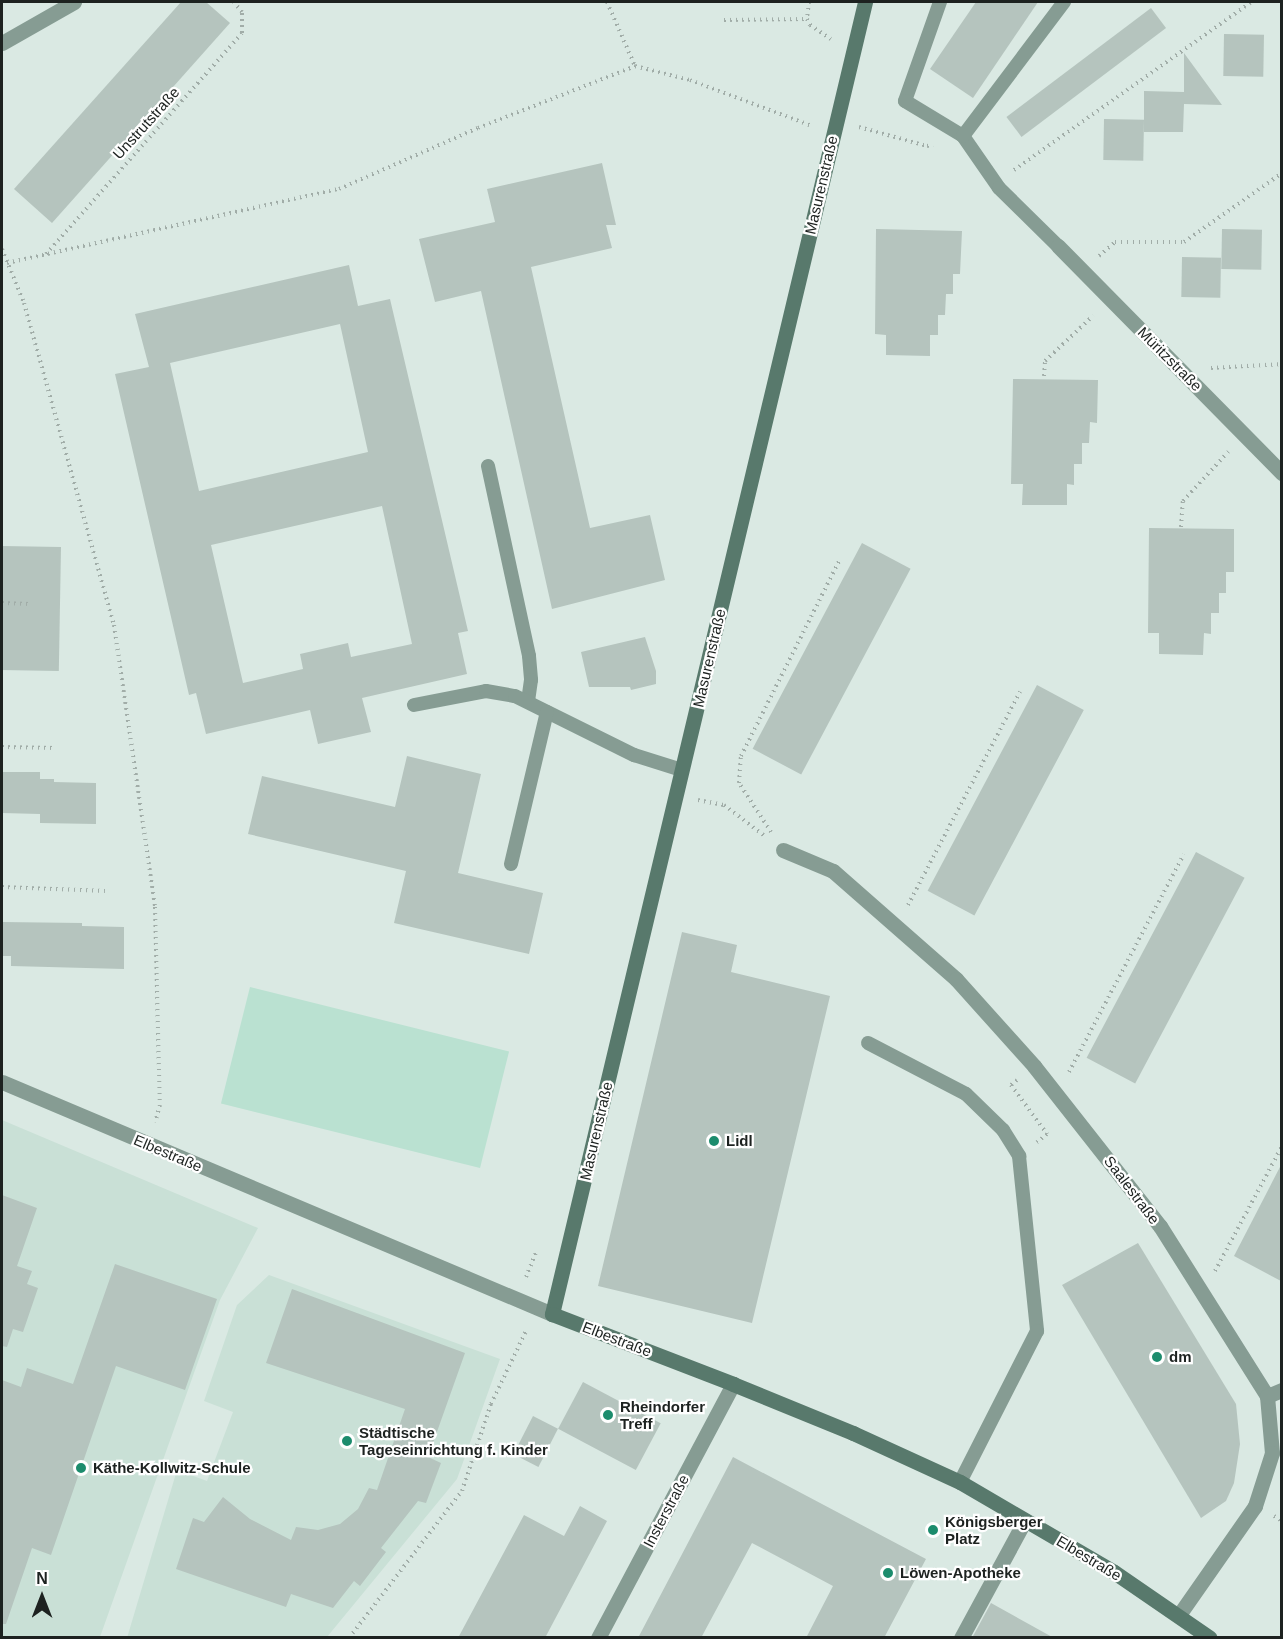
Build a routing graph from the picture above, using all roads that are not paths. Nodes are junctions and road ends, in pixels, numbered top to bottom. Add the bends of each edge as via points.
1 (74, 2) edge
2 (865, 2) edge
3 (940, 2) edge
4 (1065, 2) edge
5 (2, 43) edge
6 (963, 136) junction
7 (1058, 246) joint
8 (488, 466) dead end
9 (1281, 473) edge
10 (528, 702) junction
11 (414, 705) dead end
12 (547, 712) junction
13 (682, 770) junction
14 (783, 850) road end
15 (511, 864) dead end
16 (868, 1043) dead end
17 (2, 1082) edge
18 (552, 1314) junction
19 (733, 1384) junction
20 (1274, 1393) edge
21 (960, 1482) junction
22 (1025, 1520) junction
23 (1179, 1615) junction
24 (1205, 1636) edge
25 (598, 1638) edge
26 (961, 1638) edge

1 - 5 street
2 - 13 main road, Masurenstraße
3 - 6 lane via 904,101
4 - 6 lane
6 - 7 lane via 999,188
7 - 9 street, Müritzstraße
8 - 10 lane via 529,656
10 - 11 lane via 486,691
10 - 12 lane
12 - 13 lane via 634,755
12 - 15 lane
13 - 18 main road, Masurenstraße
14 - 20 street, Saalestraße via 833,871 956,979 1058,1094 1160,1226
16 - 21 lane via 966,1094 1003,1130 1019,1156 1036,1331
17 - 18 street, Elbestraße
18 - 19 main road, Elbestraße
19 - 21 main road, Elbestraße
19 - 25 street, Insterstraße
20 - 23 street, Saalestraße via 1272,1453 1255,1506
21 - 22 main road, Elbestraße
22 - 23 main road, Elbestraße
22 - 26 street
23 - 24 main road, Elbestraße

